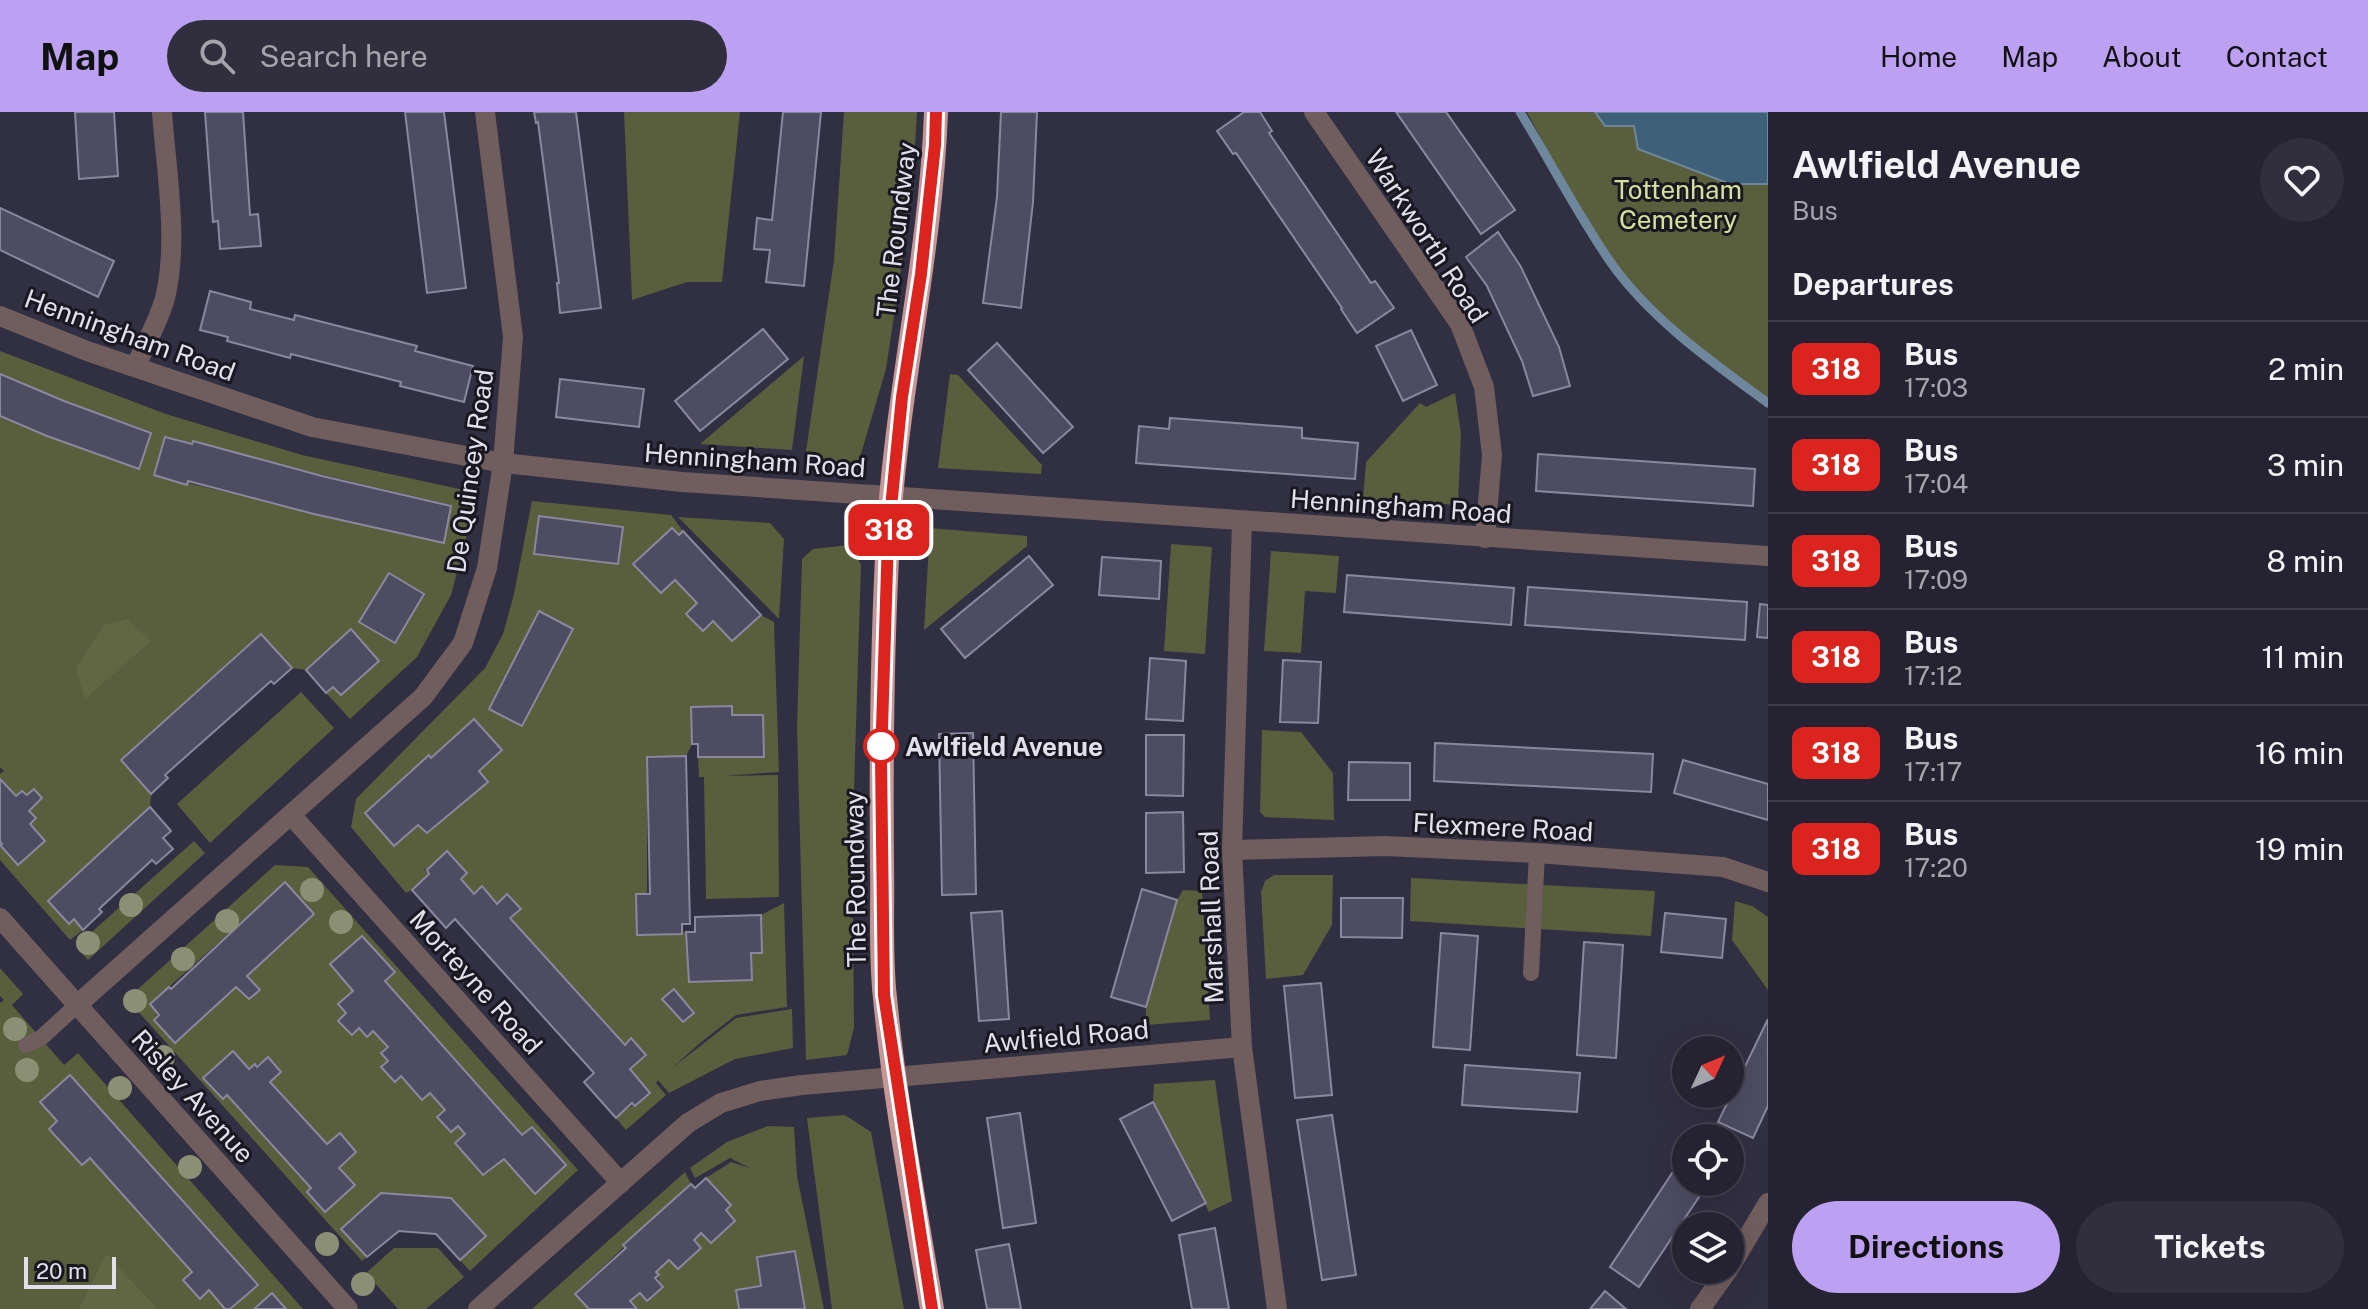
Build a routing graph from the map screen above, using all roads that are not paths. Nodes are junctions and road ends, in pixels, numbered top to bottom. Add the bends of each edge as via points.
1 (162, 112) edge
2 (485, 112) edge
3 (936, 112) edge
4 (1314, 112) edge
5 (0, 316) edge
6 (136, 366) junction
7 (503, 463) junction
8 (892, 496) junction
9 (1242, 521) junction
10 (1485, 538) junction
11 (1768, 556) edge
12 (292, 816) junction
13 (1232, 850) junction
14 (1537, 853) junction
15 (1768, 882) edge
16 (0, 918) edge
17 (1531, 973) dead end
18 (77, 1005) junction
19 (26, 1045) dead end
20 (1242, 1047) junction
21 (895, 1077) junction
22 (621, 1183) junction
23 (1768, 1203) edge
24 (1744, 1244) edge
25 (1718, 1284) edge
26 (348, 1309) edge
27 (478, 1309) edge
28 (932, 1309) edge
29 (1277, 1309) edge
30 (1700, 1309) edge

1 - 6 street via 170,270 164,300
2 - 7 street, De Quincey Road via 513,337
3 - 8 highway, The Roundway
4 - 10 street, Warkworth Road via 1460,324 1484,387 1492,455
5 - 6 street, Henningham Road
6 - 7 street, Henningham Road via 312,427
7 - 8 street, Henningham Road
7 - 12 street, De Quincey Road via 487,568 463,643 423,697
8 - 9 street, Henningham Road
8 - 21 highway, The Roundway via 881,760 884,995
9 - 10 street, Henningham Road
9 - 13 street, Marshall Road
10 - 11 street, Henningham Road
12 - 18 street, De Quincey Road
12 - 22 street, Morteyne Road
13 - 14 street, Flexmere Road via 1385,846
13 - 20 street, Marshall Road
14 - 15 street, Flexmere Road via 1723,867
14 - 17 lane
16 - 18 street, Risley Avenue
18 - 19 lane
18 - 26 street, Risley Avenue
20 - 21 street, Awlfield Road
20 - 29 street, Marshall Road
21 - 22 street via 760,1091 721,1103 688,1123
21 - 28 highway, The Roundway
22 - 27 street
23 - 24 street
25 - 30 street

